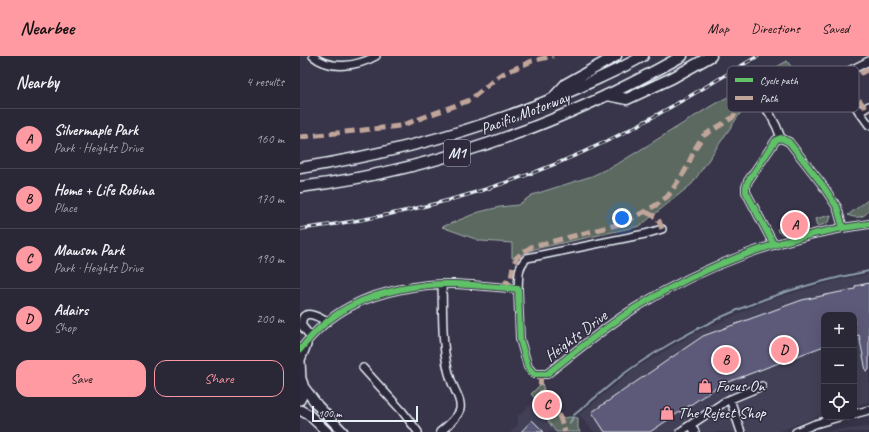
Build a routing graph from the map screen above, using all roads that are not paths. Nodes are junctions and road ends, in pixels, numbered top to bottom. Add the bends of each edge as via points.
1 (313, 56) edge
2 (376, 56) edge
3 (616, 56) edge
4 (643, 56) edge
5 (682, 56) edge
6 (711, 56) edge
7 (869, 61) edge
8 (859, 66) edge
9 (607, 95) junction
10 (552, 99) junction
11 (869, 106) edge
12 (769, 112) edge
13 (859, 112) joint
14 (869, 125) edge
15 (781, 138) junction
16 (300, 168) edge
17 (300, 187) edge
18 (869, 224) edge
19 (843, 228) junction
20 (662, 229) dead end
21 (774, 245) junction
22 (442, 284) junction
23 (518, 289) junction
24 (327, 322) junction
25 (311, 338) junction
26 (300, 350) edge
27 (363, 368) dead end
28 (302, 382) edge
29 (762, 386) dead end
30 (730, 399) junction
31 (300, 400) edge
32 (300, 410) edge
33 (869, 410) edge
34 (857, 413) edge
35 (829, 420) edge
36 (691, 425) junction
37 (327, 432) edge
38 (343, 432) edge
39 (418, 432) edge
40 (440, 432) edge
41 (680, 432) edge
42 (695, 432) edge
43 (741, 432) edge
44 (796, 432) edge

1 - 2 street via 326,64 339,65 358,63
3 - 10 highway via 566,84
4 - 10 highway, Pacific Motorway / M1
5 - 9 highway, Pacific Motorway / M1
6 - 9 highway via 627,99
7 - 8 street
9 - 17 highway, Pacific Motorway / M1 via 523,132 449,156 368,175
10 - 16 highway, Pacific Motorway / M1 via 499,120 442,138 387,152
11 - 13 street
12 - 15 street
13 - 14 street
15 - 19 street via 789,142 821,183 836,208
15 - 21 street via 776,140 746,187
18 - 19 street, Heights Drive
19 - 21 street, Heights Drive
20 - 23 street via 527,258 519,270
21 - 23 street, Heights Drive via 728,261 669,289 602,331 547,374 534,374 526,362 520,339
22 - 23 street
22 - 24 street via 400,290 365,300
22 - 40 street via 444,348 451,382 461,408 460,413
24 - 25 street
24 - 25 street via 312,314 305,316 302,319 302,326
25 - 26 street
25 - 28 street via 301,360
27 - 39 street
28 - 31 main road via 303,393
28 - 38 main road via 313,400
29 - 30 street
30 - 36 street
30 - 43 street
32 - 37 main road
33 - 34 street
35 - 44 street
36 - 41 street
36 - 42 street

